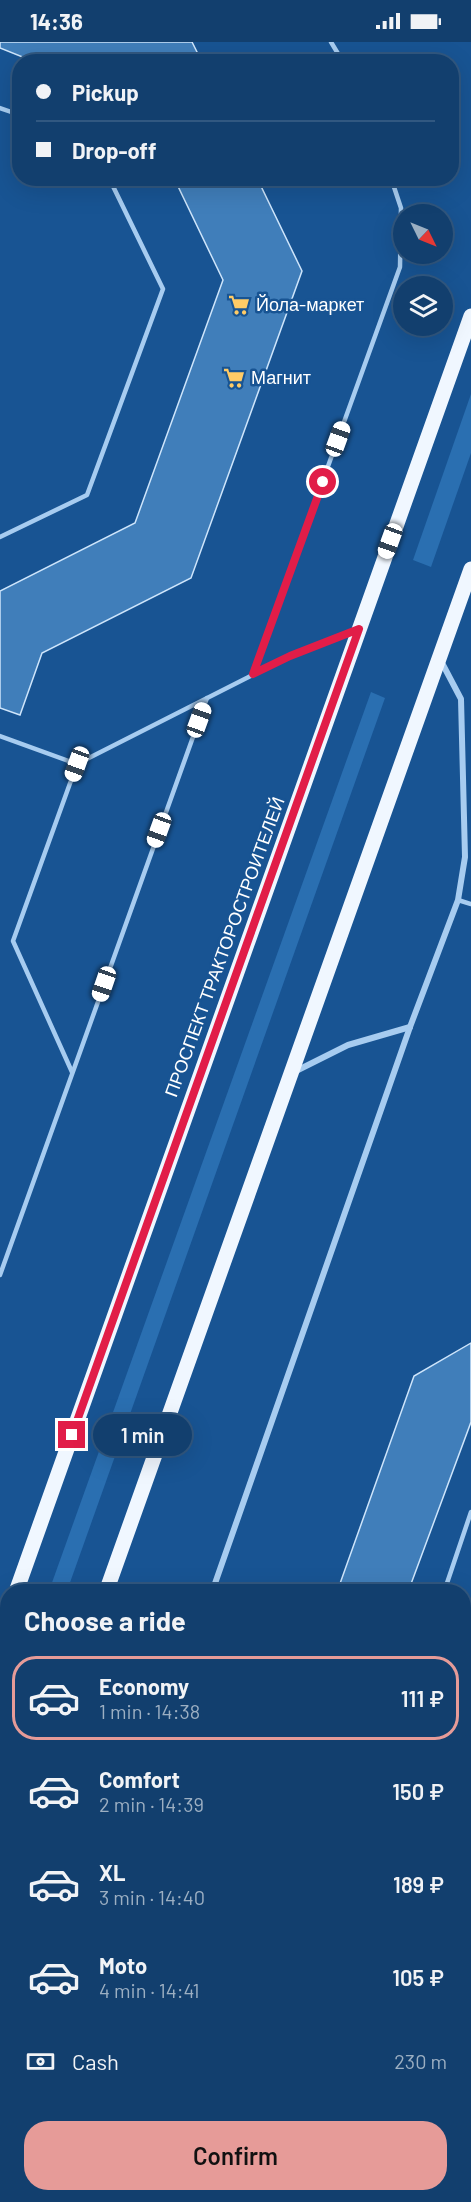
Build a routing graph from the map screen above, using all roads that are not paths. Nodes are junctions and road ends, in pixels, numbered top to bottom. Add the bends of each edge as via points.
1 (113, 186) edge
2 (394, 186) edge
3 (470, 315) edge
4 (0, 537) edge
5 (471, 569) edge
6 (359, 629) junction
7 (439, 658) junction
8 (253, 674) junction
9 (207, 698) junction
10 (0, 736) edge
11 (77, 764) junction
12 (458, 900) junction
13 (471, 904) edge
14 (410, 1027) junction
15 (72, 1072) junction
16 (291, 1074) junction
17 (0, 1275) edge
18 (471, 1512) edge
19 (19, 1584) edge
20 (109, 1584) edge
21 (215, 1584) edge
22 (447, 1584) edge

1 - 4 lane via 163,289 87,495
2 - 8 lane via 401,208 400,267
3 - 6 main road, ПРОСПЕКТ ТРАКТОРОСТРОИТЕЛЕЙ
5 - 7 main road
6 - 8 lane
6 - 19 main road, ПРОСПЕКТ ТРАКТОРОСТРОИТЕЛЕЙ
7 - 12 street via 461,699 465,857
7 - 16 main road
8 - 9 lane
9 - 11 lane
9 - 15 lane
10 - 11 lane
11 - 15 lane via 13,941
12 - 13 lane
12 - 14 street
14 - 16 street via 348,1045
14 - 21 street
15 - 17 lane
16 - 20 main road
18 - 22 lane

